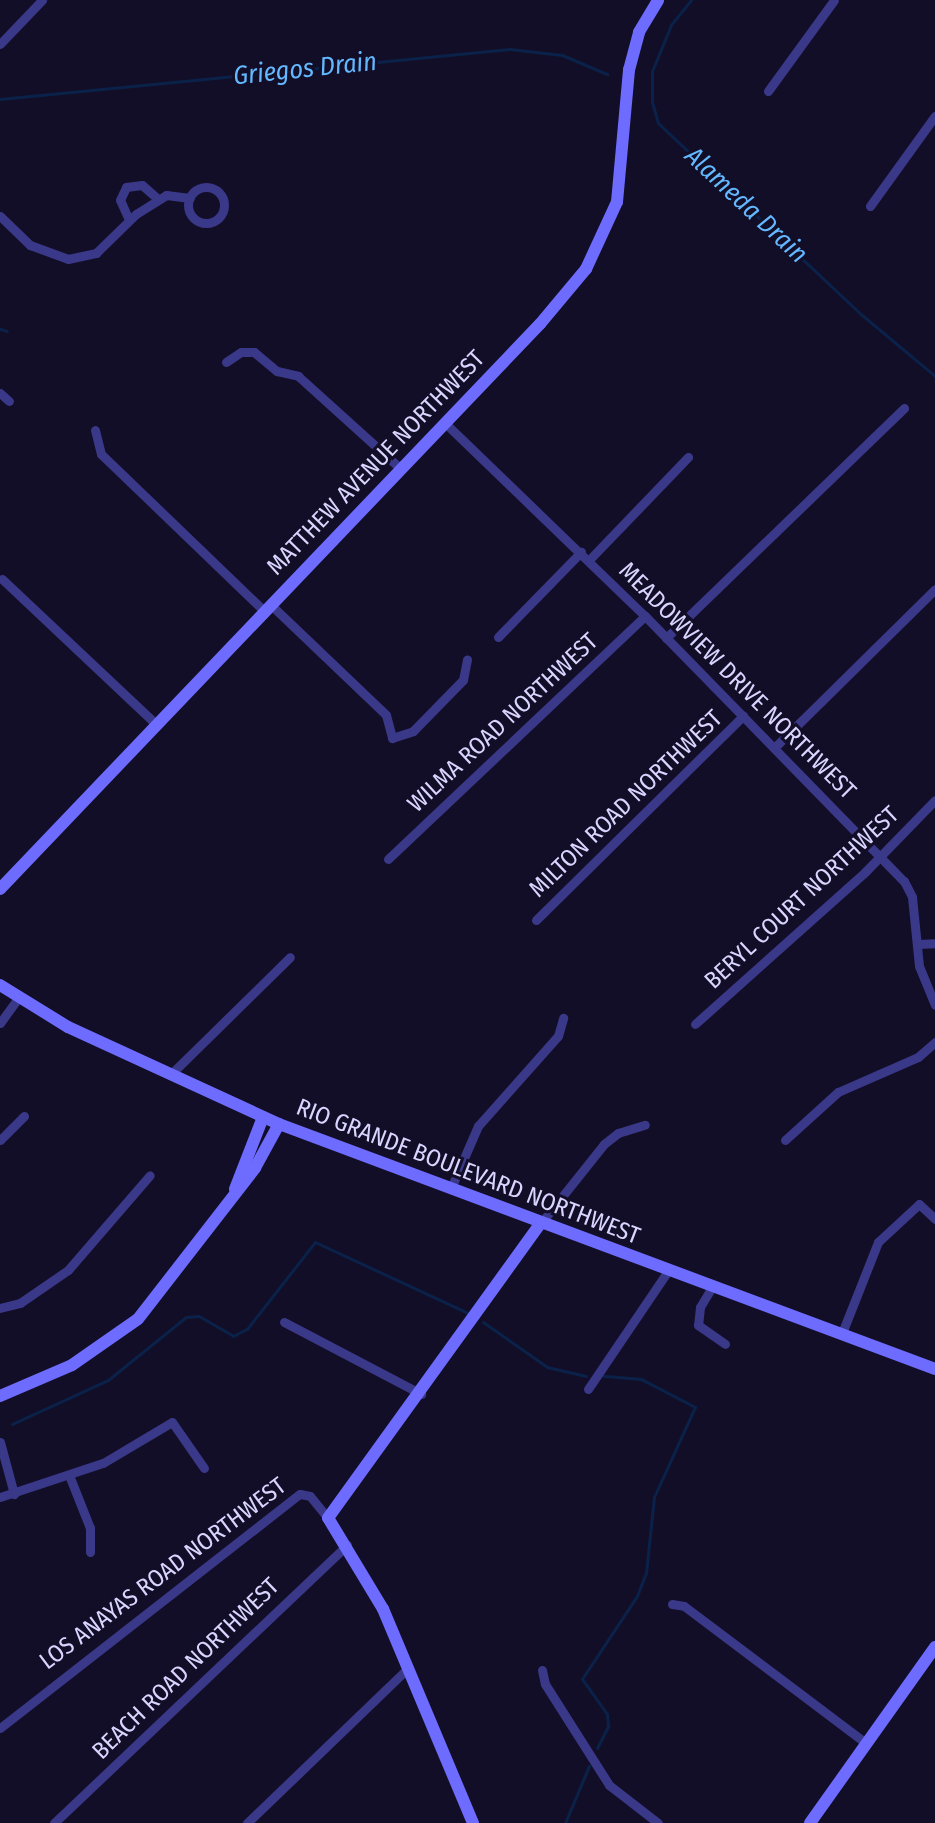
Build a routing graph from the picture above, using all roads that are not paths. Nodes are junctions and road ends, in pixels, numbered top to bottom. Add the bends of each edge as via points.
1 (42, 0) edge
2 (658, 0) edge
3 (834, 0) edge
4 (0, 44) edge
5 (768, 91) dead end
6 (935, 116) edge
7 (190, 198) dead end
8 (158, 199) junction
9 (870, 206) dead end
10 (0, 216) edge
11 (129, 220) junction
12 (226, 362) dead end
13 (0, 393) edge
14 (9, 401) dead end
15 (904, 408) dead end
16 (445, 423) junction
17 (95, 430) dead end
18 (688, 457) dead end
19 (401, 469) junction
20 (581, 552) junction
21 (589, 560) junction
22 (2, 579) edge
23 (935, 589) edge
24 (268, 608) junction
25 (645, 616) junction
26 (498, 637) dead end
27 (666, 638) junction
28 (467, 659) dead end
29 (743, 716) junction
30 (156, 724) junction
31 (774, 748) junction
32 (935, 800) edge
33 (881, 856) junction
34 (388, 859) dead end
35 (0, 889) edge
36 (536, 920) dead end
37 (935, 943) edge
38 (918, 944) junction
39 (290, 957) dead end
40 (0, 985) edge
41 (19, 997) junction
42 (935, 1005) edge
43 (563, 1018) dead end
44 (0, 1023) edge
45 (695, 1024) dead end
46 (935, 1042) edge
47 (170, 1075) junction
48 (24, 1116) dead end
49 (263, 1117) junction
50 (279, 1124) junction
51 (645, 1125) dead end
52 (0, 1140) edge
53 (785, 1140) dead end
54 (150, 1175) dead end
55 (451, 1188) junction
56 (234, 1192) junction
57 (935, 1219) edge
58 (541, 1223) junction
59 (668, 1271) junction
60 (712, 1287) junction
61 (0, 1308) edge
62 (284, 1322) dead end
63 (842, 1333) junction
64 (725, 1344) dead end
65 (935, 1369) edge
66 (588, 1389) dead end
67 (421, 1394) junction
68 (0, 1396) edge
69 (0, 1442) edge
70 (204, 1468) dead end
71 (69, 1475) junction
72 (14, 1494) junction
73 (0, 1497) edge
74 (328, 1518) junction
75 (347, 1545) junction
76 (90, 1552) dead end
77 (672, 1604) dead end
78 (935, 1647) edge
79 (408, 1668) junction
80 (542, 1670) dead end
81 (0, 1728) edge
82 (867, 1744) junction
83 (812, 1822) edge
84 (54, 1823) edge
85 (247, 1823) edge
86 (473, 1823) edge
87 (658, 1823) edge

1 - 4 street
2 - 16 street, MATTHEW AVENUE NORTHWEST via 632,52 621,184 599,247 572,288
3 - 5 street
6 - 9 street
7 - 8 street via 176,194
8 - 11 street
8 - 11 street via 142,185 126,187 120,200
10 - 11 street via 30,245 68,259 96,253
12 - 19 street via 241,352 254,352 277,371 298,376
13 - 14 street
15 - 27 street
16 - 19 street, MATTHEW AVENUE NORTHWEST
16 - 20 street, MEADOWVIEW DRIVE NORTHWEST
17 - 24 street via 101,454
18 - 21 street
19 - 24 street, MATTHEW AVENUE NORTHWEST
20 - 21 street, MEADOWVIEW DRIVE NORTHWEST
20 - 26 street
21 - 25 street, MEADOWVIEW DRIVE NORTHWEST
22 - 30 street
23 - 31 street
24 - 28 street via 386,715 392,738 413,731 463,680
24 - 30 street, MATTHEW AVENUE NORTHWEST
25 - 27 street, MEADOWVIEW DRIVE NORTHWEST
25 - 34 street, WILMA ROAD NORTHWEST
27 - 29 street, MEADOWVIEW DRIVE NORTHWEST
29 - 31 street, MEADOWVIEW DRIVE NORTHWEST
29 - 36 street, MILTON ROAD NORTHWEST
30 - 35 street, MATTHEW AVENUE NORTHWEST
31 - 33 street, MEADOWVIEW DRIVE NORTHWEST
32 - 33 street, BERYL COURT NORTHWEST
33 - 38 street, MEADOWVIEW DRIVE NORTHWEST via 912,897
33 - 45 street, BERYL COURT NORTHWEST
37 - 38 street
38 - 42 street, MEADOWVIEW DRIVE NORTHWEST via 925,987
39 - 47 street
40 - 41 street, RIO GRANDE BOULEVARD NORTHWEST
41 - 44 street
41 - 47 street, RIO GRANDE BOULEVARD NORTHWEST via 68,1027
43 - 55 street via 558,1036 484,1117
46 - 53 street via 918,1057 838,1092
47 - 49 street, RIO GRANDE BOULEVARD NORTHWEST
48 - 52 street
49 - 50 street, RIO GRANDE BOULEVARD NORTHWEST
49 - 56 street
50 - 55 street, RIO GRANDE BOULEVARD NORTHWEST
50 - 56 street via 255,1168
51 - 58 street via 618,1133 604,1144
54 - 61 street via 68,1270 20,1303
55 - 58 street, RIO GRANDE BOULEVARD NORTHWEST
56 - 68 street via 172,1279 125,1331 45,1380
57 - 63 street via 919,1204 878,1242
58 - 59 street, RIO GRANDE BOULEVARD NORTHWEST
58 - 67 street
59 - 60 street, RIO GRANDE BOULEVARD NORTHWEST
59 - 66 street
60 - 63 street, RIO GRANDE BOULEVARD NORTHWEST
60 - 64 street via 700,1307 698,1325
62 - 67 street
63 - 65 street, RIO GRANDE BOULEVARD NORTHWEST
67 - 74 street
69 - 72 street
70 - 71 street via 172,1422 103,1463
71 - 72 street
71 - 76 street via 90,1528
72 - 73 street
74 - 75 street
74 - 81 street, LOS ANAYAS ROAD NORTHWEST via 310,1496 300,1494
75 - 79 street
75 - 84 street, BEACH ROAD NORTHWEST
77 - 82 street via 684,1606
78 - 82 street
79 - 85 street
79 - 86 street
80 - 87 street via 545,1684 609,1785
82 - 83 street

